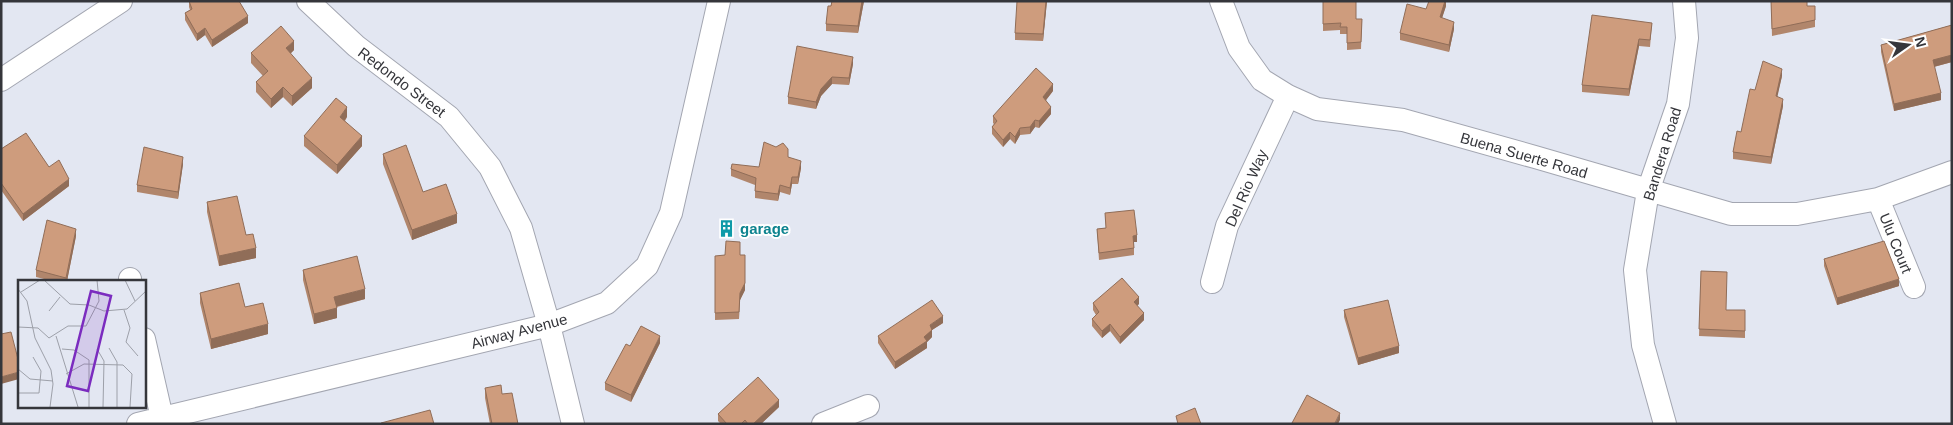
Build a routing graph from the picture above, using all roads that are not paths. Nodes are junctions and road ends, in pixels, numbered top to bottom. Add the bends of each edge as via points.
1 (120, 1) edge
2 (308, 1) edge
3 (720, 1) edge
4 (1221, 1) edge
5 (1684, 1) edge
6 (1, 80) edge
7 (1288, 96) junction
8 (1952, 172) edge
9 (1648, 191) junction
10 (1878, 199) junction
11 (1212, 282) dead end
12 (1914, 287) dead end
13 (549, 325) junction
14 (145, 343) edge
15 (868, 406) dead end
16 (162, 418) junction
17 (138, 424) edge
18 (573, 424) edge
19 (823, 424) edge
20 (1665, 424) edge

1 - 6 street
2 - 13 street, Redondo Street via 356,46 449,117 490,167 521,228
3 - 13 street, Airway Avenue via 670,213 647,266 607,303
4 - 7 street, Buena Suerte Road via 1239,48 1262,80
5 - 9 street, Bandera Road via 1687,38 1678,104
7 - 9 street, Buena Suerte Road via 1317,109 1403,120
7 - 11 street, Del Rio Way via 1227,226
8 - 10 street, Buena Suerte Road
9 - 10 street, Buena Suerte Road via 1731,214 1797,214
9 - 20 street, Bandera Road via 1635,270 1643,345
10 - 12 street, Ulu Court
13 - 16 street, Airway Avenue
13 - 18 street, Redondo Street
14 - 16 street
15 - 19 street
16 - 17 street, Airway Avenue

